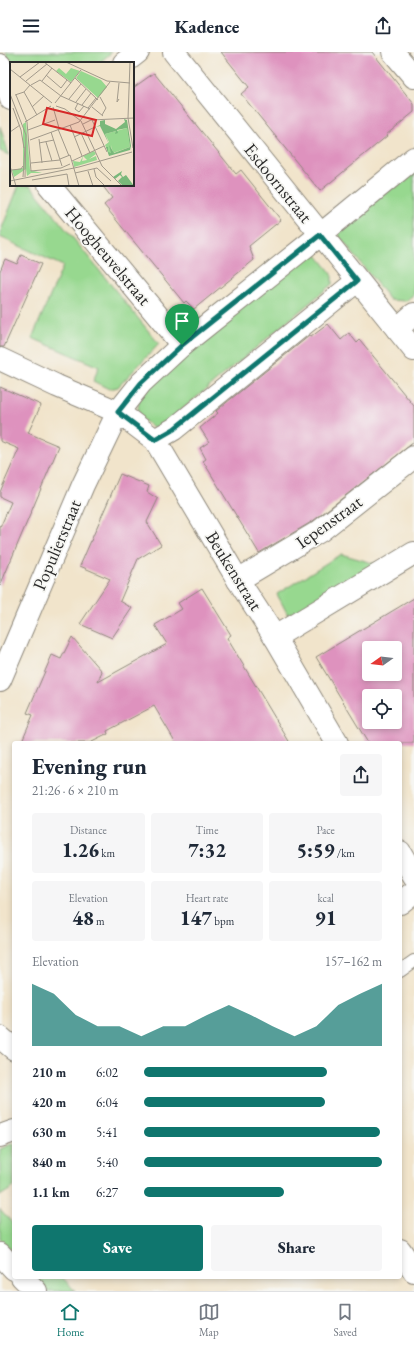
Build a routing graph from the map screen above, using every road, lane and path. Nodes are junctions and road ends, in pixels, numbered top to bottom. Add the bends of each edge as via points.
1 (138, 52) edge
2 (174, 52) edge
3 (393, 52) edge
4 (125, 62) edge
5 (0, 65) edge
6 (414, 77) edge
7 (10, 96) edge
8 (414, 158) edge
9 (50, 186) edge
10 (320, 235) junction
11 (357, 281) junction
12 (414, 314) edge
13 (397, 329) junction
14 (182, 345) junction
15 (414, 350) edge
16 (0, 359) edge
17 (118, 412) junction
18 (155, 440) junction
19 (414, 457) edge
20 (414, 553) edge
21 (238, 580) junction
22 (275, 637) junction
23 (0, 680) edge
24 (336, 741) edge
25 (402, 855) edge
26 (414, 876) edge
27 (414, 892) edge
28 (402, 901) edge
29 (414, 961) edge
30 (402, 969) edge
31 (0, 1038) edge
32 (12, 1047) edge
33 (12, 1132) edge
34 (0, 1136) edge
35 (402, 1253) edge
36 (0, 1254) edge
37 (12, 1266) edge
38 (414, 1272) edge
39 (24, 1279) edge
40 (36, 1291) edge

1 - 4 street
2 - 10 street, Esdoornstraat
3 - 6 street
5 - 7 street
8 - 10 street, Populierstraat
9 - 14 street, Hoogheuvelstraat
10 - 11 street, Esdoornstraat
10 - 14 street, Populierstraat
11 - 13 street, Esdoornstraat
11 - 18 street via 174,429
12 - 13 street
13 - 15 street, Esdoornstraat
14 - 17 street, Populierstraat via 141,383
16 - 17 street, Beukenstraat
17 - 18 street, Beukenstraat
17 - 23 street, Populierstraat via 83,485
18 - 21 street, Beukenstraat
19 - 21 street, Iepenstraat via 320,531
20 - 22 street
21 - 22 street, Beukenstraat
22 - 24 street, Beukenstraat
25 - 26 street
27 - 28 street
29 - 30 lane
31 - 32 street
33 - 34 street
35 - 38 street
36 - 37 street
39 - 40 street

